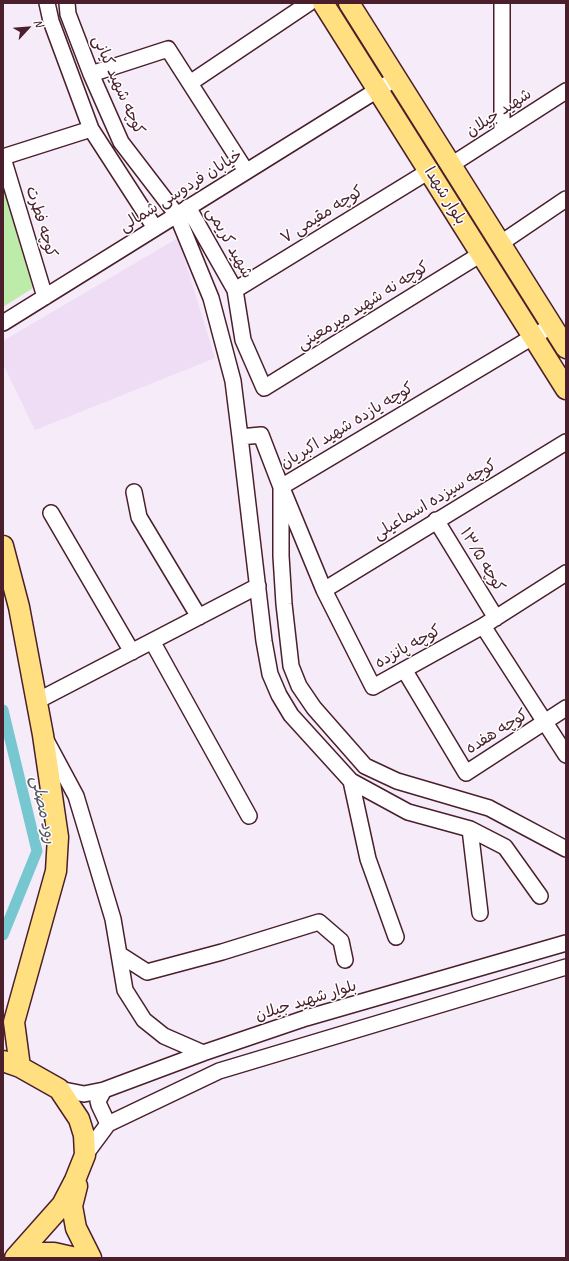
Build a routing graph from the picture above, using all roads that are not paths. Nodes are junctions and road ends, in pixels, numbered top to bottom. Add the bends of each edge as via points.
1 (47, 3) edge
2 (67, 3) edge
3 (309, 3) edge
4 (323, 3) edge
5 (349, 3) edge
6 (502, 3) edge
7 (91, 74) junction
8 (395, 79) junction
9 (190, 83) junction
10 (378, 89) junction
11 (566, 91) edge
12 (91, 129) junction
13 (502, 131) junction
14 (3, 157) edge
15 (450, 165) junction
16 (429, 170) junction
17 (246, 171) junction
18 (566, 199) edge
19 (183, 211) junction
20 (155, 228) junction
21 (500, 243) junction
22 (481, 254) junction
23 (235, 290) junction
24 (45, 297) junction
25 (3, 323) edge
26 (551, 326) junction
27 (533, 337) junction
28 (566, 348) edge
29 (264, 388) joint
30 (566, 389) edge
31 (240, 437) junction
32 (566, 442) edge
33 (281, 487) junction
34 (134, 492) dead end
35 (52, 513) dead end
36 (436, 520) junction
37 (3, 546) edge
38 (566, 573) edge
39 (258, 586) junction
40 (324, 590) junction
41 (199, 617) junction
42 (496, 618) junction
43 (483, 626) junction
44 (152, 641) junction
45 (132, 652) junction
46 (405, 671) junction
47 (37, 701) junction
48 (566, 708) edge
49 (544, 723) junction
50 (43, 735) junction
51 (566, 755) edge
52 (351, 781) junction
53 (249, 816) dead end
54 (470, 829) junction
55 (566, 849) edge
56 (540, 896) dead end
57 (480, 912) dead end
58 (396, 937) dead end
59 (566, 943) edge
60 (119, 954) junction
61 (345, 960) dead end
62 (566, 967) edge
63 (203, 1052) junction
64 (12, 1064) edge
65 (59, 1089) junction
66 (104, 1090) junction
67 (108, 1124) junction
68 (85, 1155) junction
69 (15, 1258) edge
70 (19, 1258) edge
71 (76, 1258) edge
72 (91, 1258) edge

1 - 12 street via 51,21
2 - 7 street, کوچه شهید کیانی via 68,14
3 - 9 street
4 - 10 main road, بلوار شهدا
5 - 8 main road, بلوار شهدا
6 - 13 street
7 - 9 street via 168,49
7 - 19 street, کوچه شهید کیانی via 121,142
8 - 10 street, خیابان فردوسی شمالی
8 - 15 main road, بلوار شهدا
9 - 17 street
10 - 16 main road, بلوار شهدا
10 - 17 street, خیابان فردوسی شمالی
11 - 13 street, شهید جیلان
12 - 14 street
12 - 20 street
13 - 15 street, شهید جیلان
14 - 24 street, کوچه فطرت
15 - 21 main road, بلوار شهدا
16 - 22 main road, بلوار شهدا
16 - 23 street, کوچه مقیمی ۷
17 - 19 street, خیابان فردوسی شمالی
18 - 21 street
19 - 20 street, خیابان فردوسی شمالی
19 - 23 street, شهید کریمی
19 - 31 street via 211,298 233,381
20 - 24 street, خیابان فردوسی شمالی
21 - 26 main road, بلوار شهدا
22 - 27 main road, بلوار شهدا
22 - 29 street, کوچه نه شهید میرمعینی
23 - 29 street, شهید کریمی via 243,340
24 - 25 street, خیابان فردوسی شمالی
26 - 27 street, کوچه یازده شهید اکبریان
26 - 28 main road, بلوار شهدا
27 - 30 main road, بلوار شهدا
27 - 33 street, کوچه یازده شهید اکبریان
31 - 33 street, کوچه یازده شهید اکبریان via 261,435
31 - 39 street
32 - 36 street, کوچه سیزده اسماعیلی
33 - 40 street, کوچه پانزده
33 - 55 street via 282,562 291,666 299,686 314,708 365,766 396,781 489,808
34 - 41 street via 139,517
35 - 45 street
36 - 40 street, کوچه سیزده اسماعیلی
36 - 42 street, کوچه ۱۳/۵
37 - 47 main road via 19,607
38 - 42 street, کوچه پانزده
39 - 41 street
39 - 52 street via 270,674 279,695 291,715
40 - 46 street, کوچه پانزده via 372,687
41 - 44 street
42 - 43 street, کوچه پانزده
43 - 46 street, کوچه پانزده
43 - 49 street
44 - 45 street
44 - 53 street
45 - 47 street
46 - 49 street, کوچه هفده via 466,772
47 - 50 main road
48 - 49 street, کوچه هفده
49 - 51 street
50 - 60 street via 76,796 113,919
50 - 64 main road via 58,837 56,871 14,1022
52 - 54 street via 408,812
52 - 58 street via 368,859
54 - 56 street via 505,847
54 - 57 street
59 - 63 street, بلوار شهید جیلان via 306,1018
60 - 61 street via 147,972 320,922 341,942
60 - 63 street via 125,990 144,1020 164,1036
62 - 67 street via 219,1071
63 - 66 street, بلوار شهید جیلان
64 - 65 main road
65 - 66 street, بلوار شهید جیلان via 84,1094
65 - 68 main road via 79,1119 84,1135
66 - 67 street via 98,1101
67 - 68 street
68 - 69 main road via 62,1205
68 - 72 main road via 72,1206 76,1228
70 - 71 main road via 34,1253 54,1253

